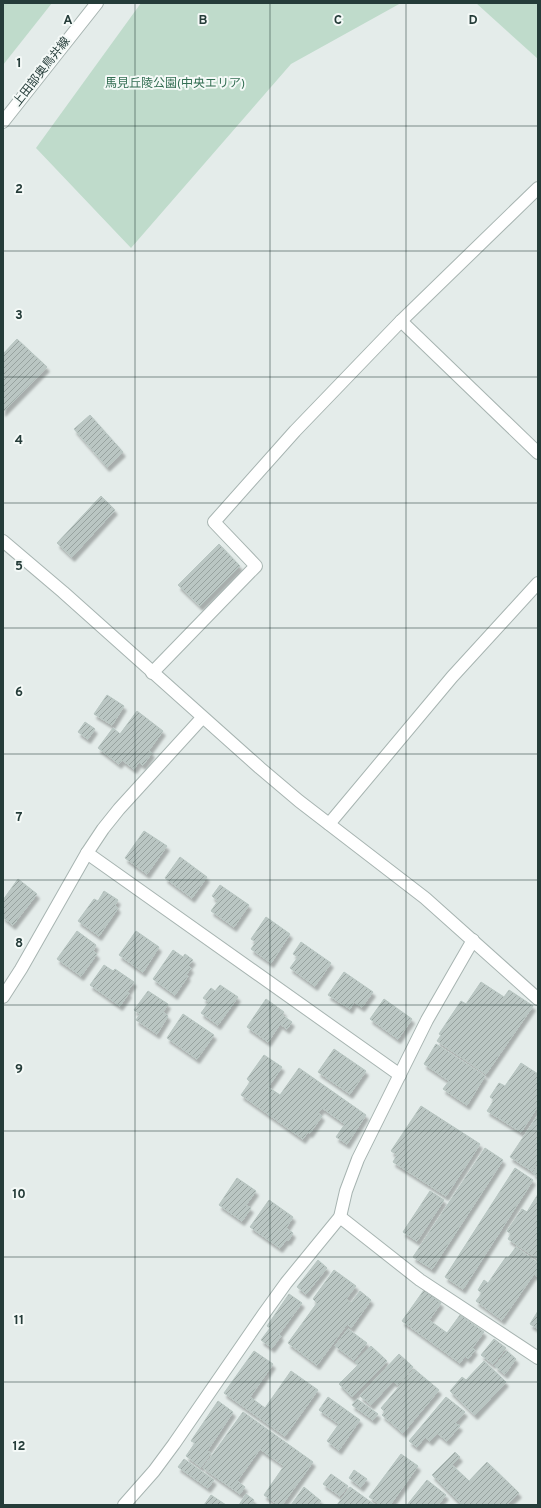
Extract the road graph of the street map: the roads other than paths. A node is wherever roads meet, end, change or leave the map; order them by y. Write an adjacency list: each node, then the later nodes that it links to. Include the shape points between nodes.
1 (97, 3): 2 (street, 上田部奥鳥井線)
2 (3, 122)
3 (538, 188): 4 (street)
4 (401, 321): 5 (street); 8 (street, via 295,431 214,522 256,566)
5 (538, 453)
6 (3, 541): 8 (street)
7 (538, 584): 10 (street, via 452,678)
8 (152, 673): 9 (street)
9 (202, 718): 10 (street, via 298,801); 11 (street, via 119,809)
10 (329, 824): 12 (street)
11 (87, 852): 13 (street); 15 (street)
12 (473, 940): 14 (street); 15 (street, via 443,990)
13 (3, 997)
14 (538, 999)
15 (400, 1075): 16 (street, via 358,1159 346,1190)
16 (340, 1216): 17 (street, via 420,1280); 18 (street, via 286,1282 174,1444)
17 (538, 1358)
18 (129, 1504)

